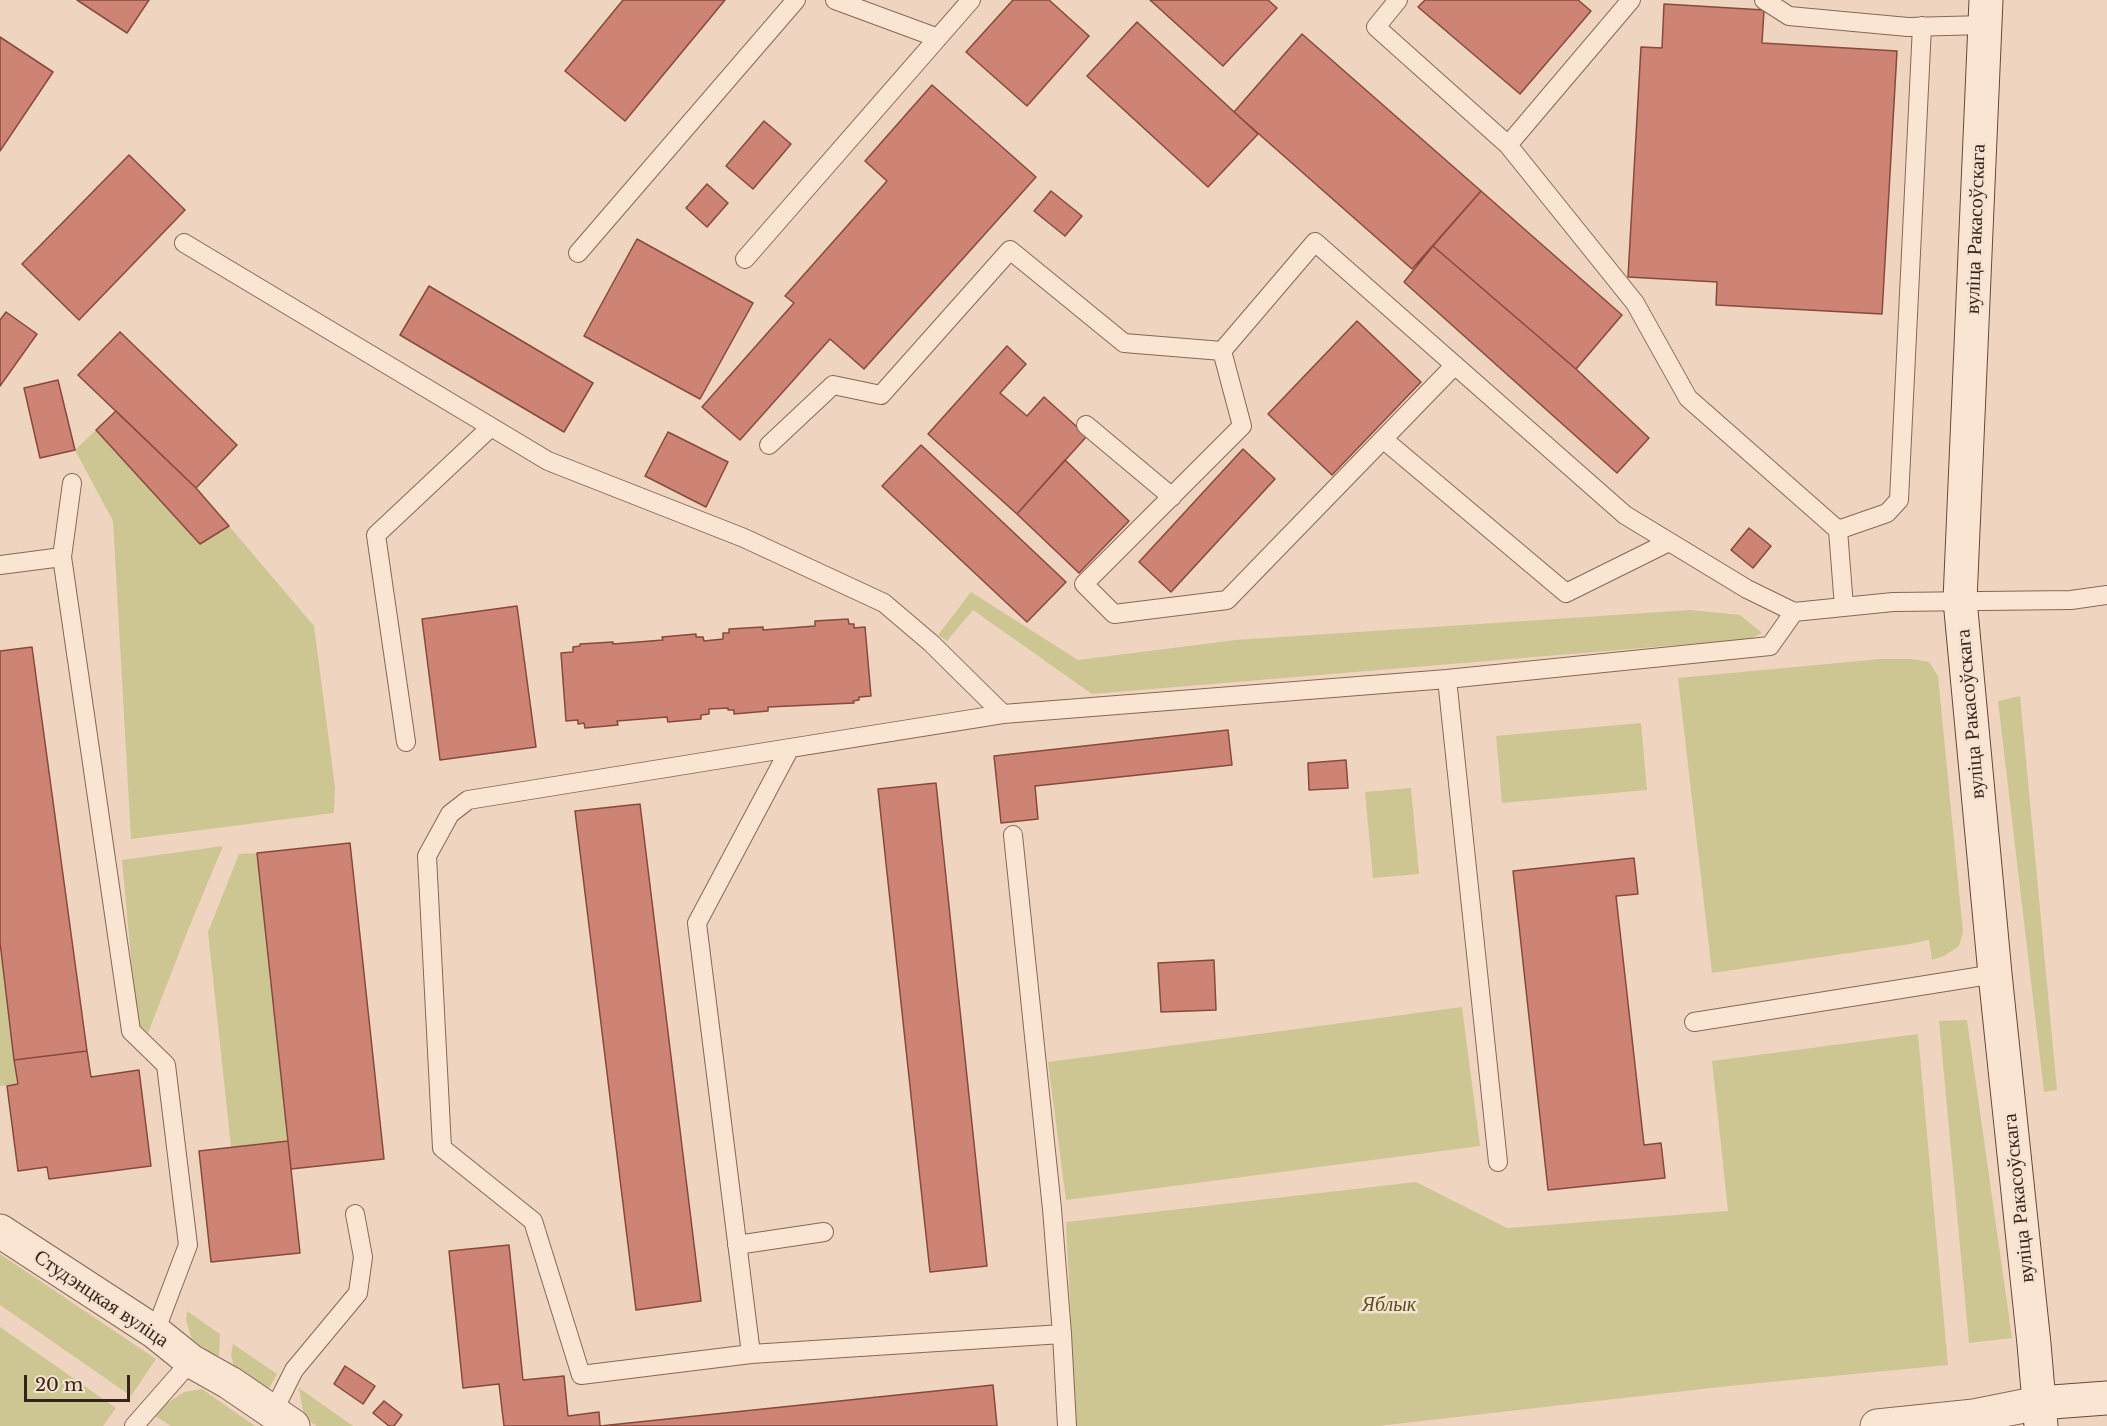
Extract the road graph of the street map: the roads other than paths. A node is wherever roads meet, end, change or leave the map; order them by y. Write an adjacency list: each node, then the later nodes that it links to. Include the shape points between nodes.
1 (796, 0): 12 (lane)
2 (835, 0): 9 (lane)
3 (971, 0): 9 (lane)
4 (1398, 0): 10 (lane, via 1376,27)
5 (1631, 0): 10 (lane)
6 (1764, 0): 8 (lane, via 1790,16)
7 (1986, 13): 8 (lane); 27 (main road, вуліца Ракасоўскага)
8 (1922, 26): 22 (lane, via 1899,500 1887,513)
9 (938, 38): 13 (lane)
10 (1508, 145): 22 (lane, via 1635,303 1688,398)
11 (184, 243): 17 (lane)
12 (578, 253)
13 (745, 259)
14 (1222, 351): 15 (lane, via 1315,242); 19 (lane, via 1124,344 1010,250 881,395 833,385); 21 (lane, via 1242,426)
15 (1455, 365): 18 (lane); 23 (lane, via 1625,515)
16 (1086, 426): 21 (lane)
17 (491, 427): 31 (lane, via 548,461 744,538 884,603); 32 (lane, via 376,535)
18 (1383, 439): 21 (lane, via 1227,600 1114,614 1084,584); 23 (lane, via 1566,593)
19 (769, 445)
20 (72, 483): 24 (lane)
21 (1172, 497)
22 (1838, 530): 28 (lane)
23 (1669, 542): 29 (lane)
24 (62, 557): 25 (lane); 42 (lane, via 131,1031 166,1065 188,1245)
25 (0, 565)
26 (2107, 595): 27 (lane, via 2071,600)
27 (1960, 600): 28 (lane); 35 (main road, вуліца Ракасоўскага)
28 (1844, 607): 29 (lane)
29 (1794, 612): 30 (lane, via 1770,646)
30 (1447, 679): 31 (lane); 37 (lane)
31 (1003, 714): 33 (lane)
32 (406, 742)
33 (790, 748): 41 (lane, via 698,923); 44 (lane, via 468,800 450,814 427,856 442,1148 533,1221 581,1375)
34 (1013, 835): 43 (lane)
35 (1995, 974): 36 (lane); 47 (main road, вуліца Ракасоўскага)
36 (1694, 1022)
37 (1498, 1162)
38 (355, 1214): 48 (lane, via 363,1257 358,1293 294,1370)
39 (0, 1231): 42 (main road, Студэнцкая вуліца)
40 (824, 1232): 41 (lane)
41 (737, 1245): 44 (lane)
42 (155, 1332): 45 (main road, Студэнцкая вуліца)
43 (1062, 1334): 44 (lane); 50 (lane)
44 (751, 1354)
45 (191, 1361): 48 (main road, Студэнцкая вуліца); 49 (lane)
46 (2107, 1398): 47 (main road)
47 (2040, 1414): 51 (main road)
48 (283, 1419)
49 (134, 1426)
50 (1066, 1426)
51 (1876, 1426)

